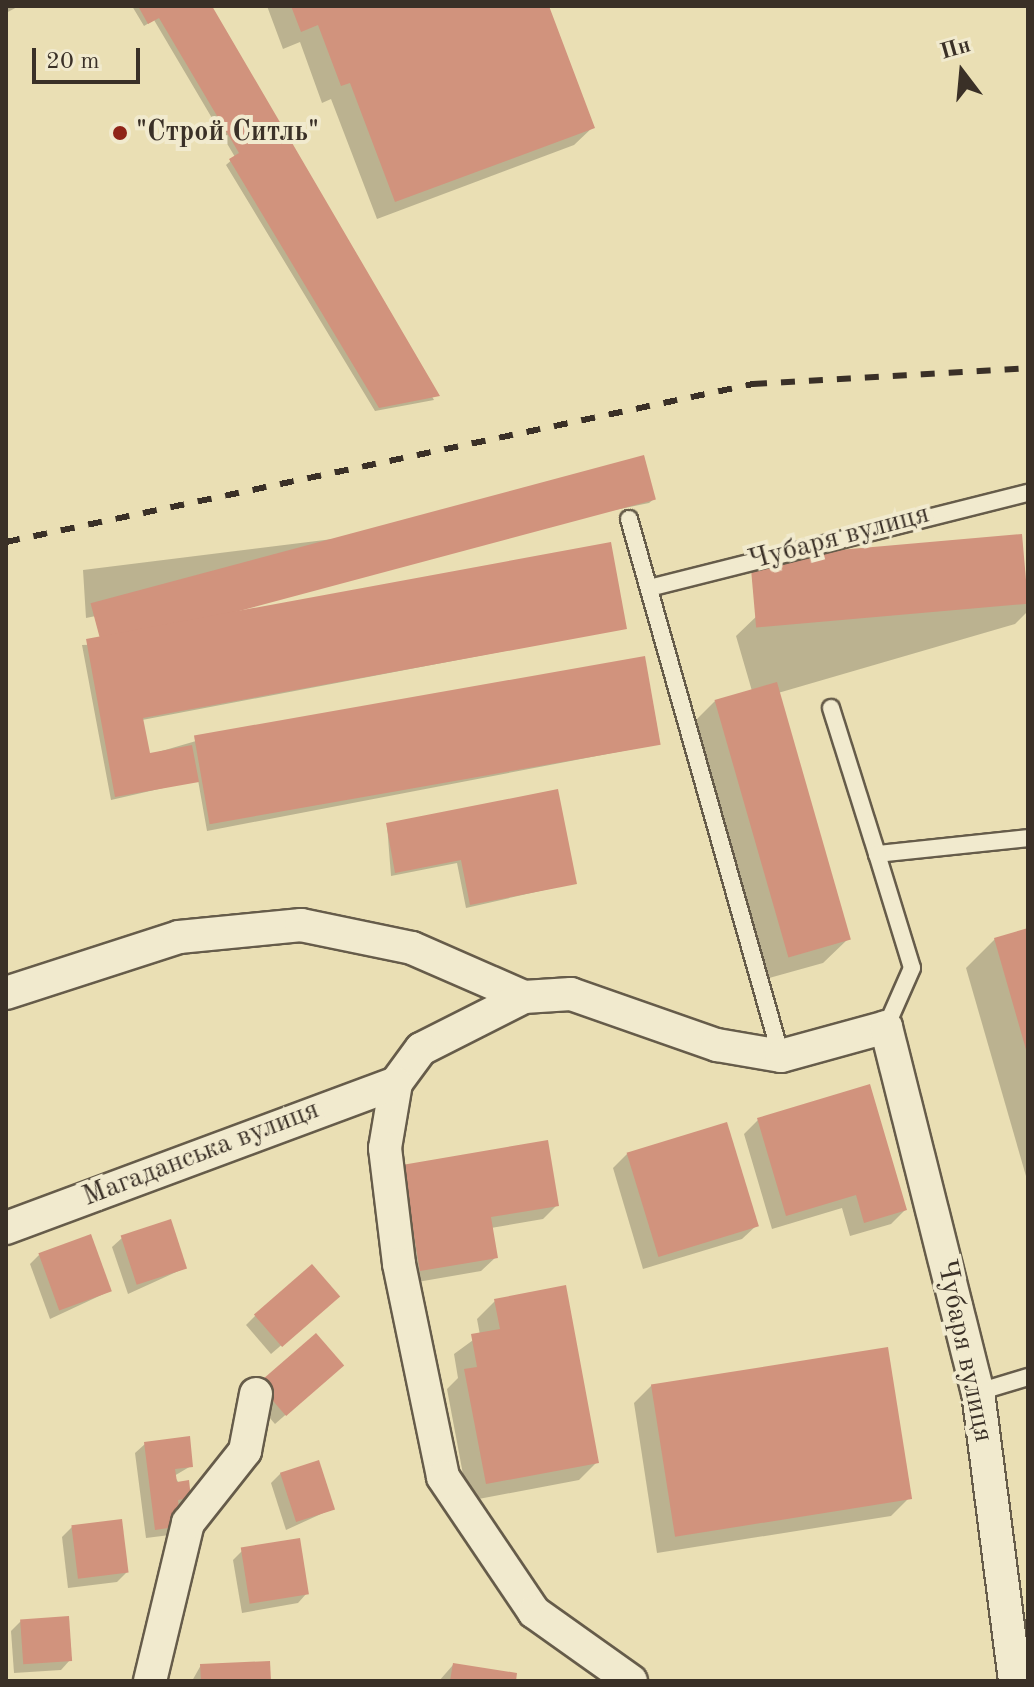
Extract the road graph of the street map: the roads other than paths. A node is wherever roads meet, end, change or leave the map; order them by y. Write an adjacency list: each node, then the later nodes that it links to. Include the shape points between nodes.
1 (1028, 493): 3 (lane, Чубаря вулиця)
2 (629, 519): 3 (lane)
3 (649, 588): 10 (lane)
4 (831, 708): 6 (lane)
5 (1028, 838): 6 (lane)
6 (877, 854): 9 (lane, via 912,968)
7 (6, 993): 8 (street, via 179,937 301,925 412,948)
8 (524, 997): 10 (street, via 571,994 717,1045); 11 (street, via 421,1049)
9 (886, 1027): 10 (street); 14 (street, Чубаря вулиця)
10 (781, 1056)
11 (396, 1083): 12 (street, Магаданська вулиця); 17 (street, via 385,1148 399,1264 443,1477 534,1612)
12 (6, 1228)
13 (1028, 1377): 14 (lane)
14 (978, 1392): 18 (street, Чубаря вулиця)
15 (256, 1394): 16 (street, via 245,1451 188,1523)
16 (150, 1681)
17 (631, 1681)
18 (1015, 1681)

